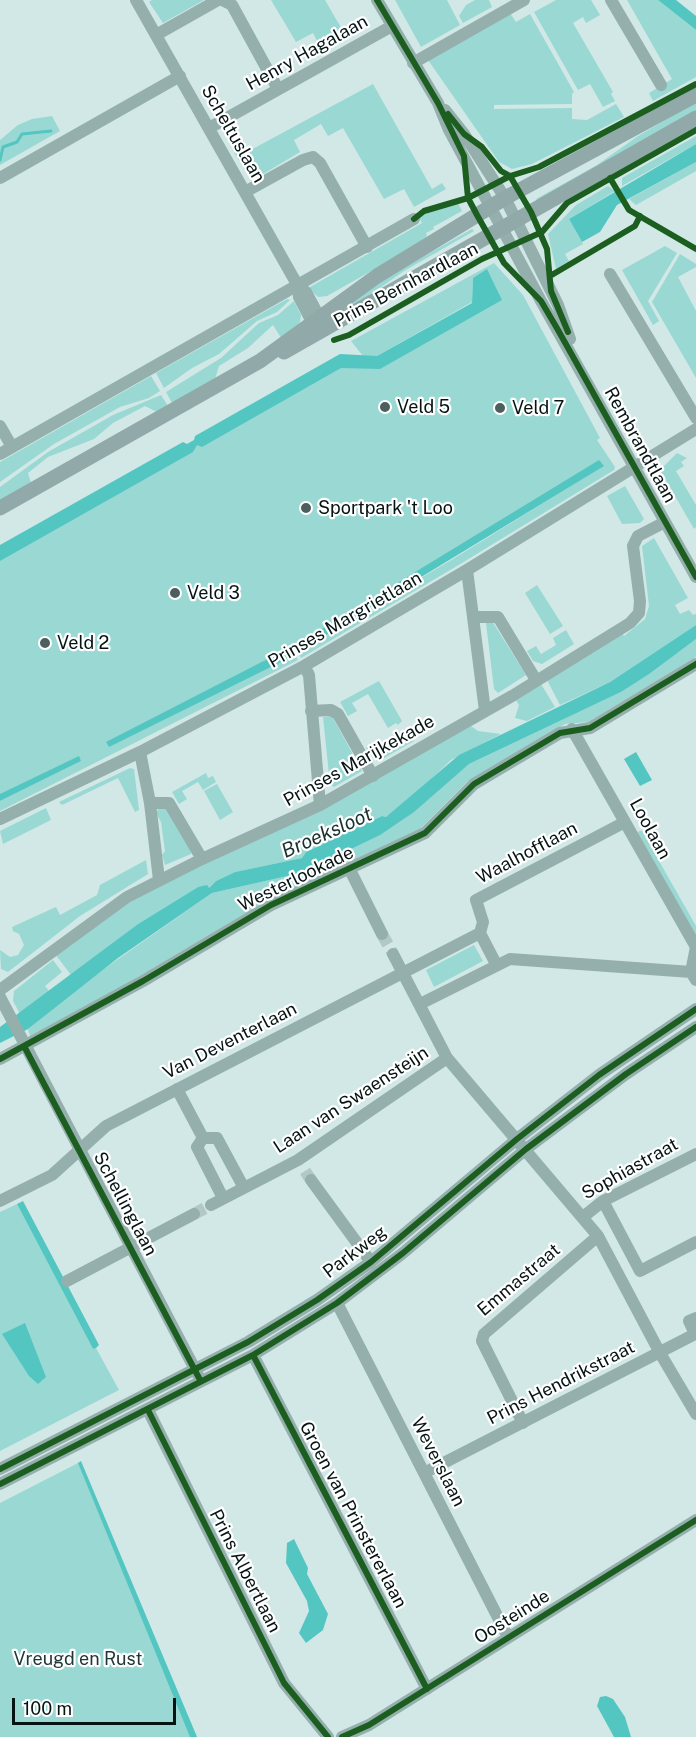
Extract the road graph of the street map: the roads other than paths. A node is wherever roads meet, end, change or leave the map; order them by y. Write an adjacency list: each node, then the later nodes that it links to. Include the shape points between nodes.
1 (136, 0): 8 (street, Scheltuslaan)
2 (218, 0): 8 (street)
3 (222, 0): 12 (street, via 232,5)
4 (377, 0): 7 (street)
5 (524, 0): 9 (street)
6 (611, 0): 11 (street)
7 (392, 26): 9 (street); 12 (street, Henry Hagalaan)
8 (156, 35): 10 (street, Scheltuslaan)
9 (413, 63): 14 (street)
10 (180, 76): 16 (street, Scheltuslaan); 17 (street)
11 (661, 85)
12 (279, 89): 16 (street, Henry Hagalaan)
13 (696, 95): 19 (main road, Prins Bernhardlaan)
14 (438, 103): 19 (street, Rembrandtlaan, via 464,134); 20 (street, Rembrandtlaan)
15 (696, 118): 22 (main road, Prins Bernhardlaan)
16 (209, 128): 18 (street, Scheltuslaan)
17 (0, 178)
18 (245, 192): 23 (street, via 314,157); 25 (street, Scheltuslaan)
19 (505, 198): 20 (main road, Prins Bernhardlaan); 22 (street, Rembrandtlaan)
20 (492, 207): 22 (street, Rembrandtlaan); 26 (main road, Prins Bernhardlaan, via 377,276)
21 (414, 219): 23 (street)
22 (509, 226): 26 (main road, Prins Bernhardlaan); 32 (street, Rembrandtlaan, via 558,305 576,359)
23 (367, 247): 25 (street)
24 (610, 274): 27 (street)
25 (298, 286): 26 (street, Scheltuslaan, via 306,292); 30 (street)
26 (319, 323): 33 (main road, Prins Bernhardlaan, via 260,362)
27 (696, 418)
28 (0, 426): 30 (street)
29 (696, 429): 32 (street, Prinses Margrietlaan)
30 (12, 447): 31 (street)
31 (0, 454)
32 (635, 468): 34 (street, Rembrandtlaan); 35 (street, Prinses Margrietlaan)
33 (0, 508)
34 (665, 522): 36 (street, Rembrandtlaan); 40 (street, Prinses Marijkekade, via 638,536 633,546 639,613 630,623)
35 (467, 570): 37 (street); 39 (street, Prinses Margrietlaan)
36 (696, 577)
37 (474, 617): 40 (street, via 498,617); 42 (street)
38 (696, 664): 43 (street, Westerlookade, via 590,728)
39 (304, 666): 41 (street, via 309,675); 44 (street, Prinses Margrietlaan)
40 (536, 680): 42 (street, Prinses Marijkekade)
41 (311, 711): 45 (street, via 331,710 338,714); 47 (street)
42 (486, 711): 45 (street, Prinses Marijkekade)
43 (572, 729): 49 (street, Loolaan); 51 (street, Westerlookade, via 471,786 425,833)
44 (140, 752): 46 (street); 48 (street, Prinses Margrietlaan)
45 (373, 776): 47 (street, Prinses Marijkekade)
46 (150, 803): 50 (street, via 169,802); 52 (street)
47 (320, 806): 50 (street, Prinses Marijkekade)
48 (0, 819)
49 (625, 822): 53 (street, Waalhofflaan, via 476,900 483,922); 55 (street, Loolaan)
50 (201, 859): 52 (street, Prinses Marijkekade)
51 (349, 868): 54 (street); 65 (street, Westerlookade, via 271,905 143,981)
52 (159, 880): 60 (street, Prinses Marijkekade, via 88,924)
53 (480, 933): 57 (street); 58 (street, Van Deventerlaan)
54 (382, 934)
55 (696, 947): 59 (street, Loolaan)
56 (393, 954): 58 (street)
57 (496, 964): 59 (street, via 510,959); 62 (street)
58 (402, 972): 62 (street); 68 (street, Van Deventerlaan)
59 (694, 976)
60 (0, 990)
61 (0, 997): 65 (street, Schellinglaan)
62 (420, 1004): 66 (street)
63 (696, 1009): 70 (street, Parkweg)
64 (696, 1027): 71 (street, Parkweg)
65 (23, 1042): 67 (street, Westerlookade); 72 (street, Schellinglaan)
66 (447, 1058): 70 (street); 74 (street, Laan van Swaensteijn)
67 (0, 1059)
68 (177, 1089): 69 (street); 72 (street, Van Deventerlaan, via 105,1126)
69 (203, 1138): 75 (street, via 217,1138); 76 (street, via 197,1147)
70 (517, 1139): 71 (street); 85 (street, Parkweg)
71 (526, 1149): 81 (street); 87 (street, Parkweg)
72 (80, 1150): 78 (street, Van Deventerlaan, via 52,1175); 84 (street, Schellinglaan)
73 (696, 1154): 77 (street, Sophiastraat)
74 (304, 1170): 75 (street, Laan van Swaensteijn); 85 (street)
75 (244, 1188): 76 (street, Laan van Swaensteijn)
76 (223, 1198): 79 (street, Laan van Swaensteijn)
77 (603, 1201): 81 (street, Sophiastraat); 83 (street, via 640,1271)
78 (0, 1202)
79 (211, 1205)
80 (194, 1214): 84 (street)
81 (583, 1217): 82 (street)
82 (598, 1236): 89 (street); 95 (street, Emmastraat, via 484,1334 482,1341)
83 (696, 1242)
84 (130, 1247): 86 (street); 91 (street, Schellinglaan)
85 (371, 1262): 91 (street, Parkweg, via 286,1320)
86 (67, 1281)
87 (337, 1303): 90 (street, Parkweg); 97 (street, Weverslaan)
88 (693, 1319): 89 (street, Prins Hendrikstraat, via 695,1334)
89 (660, 1353): 94 (street); 95 (street, Prins Hendrikstraat)
90 (253, 1355): 92 (street, Parkweg); 101 (street, Groen van Prinstererlaan)
91 (195, 1370): 92 (street, Schellinglaan); 96 (street, Parkweg)
92 (201, 1382): 93 (street, Parkweg)
93 (148, 1410): 98 (street, Parkweg); 102 (street, Prins Albertlaan, via 285,1683)
94 (696, 1413)
95 (523, 1423): 97 (street, Prins Hendrikstraat)
96 (0, 1469)
97 (424, 1473): 100 (street, Weverslaan)
98 (0, 1484)
99 (696, 1520): 100 (street, Oosteinde)
100 (508, 1637): 101 (street, Oosteinde)
101 (427, 1689): 103 (street, Oosteinde)
102 (328, 1737)
103 (342, 1737)

